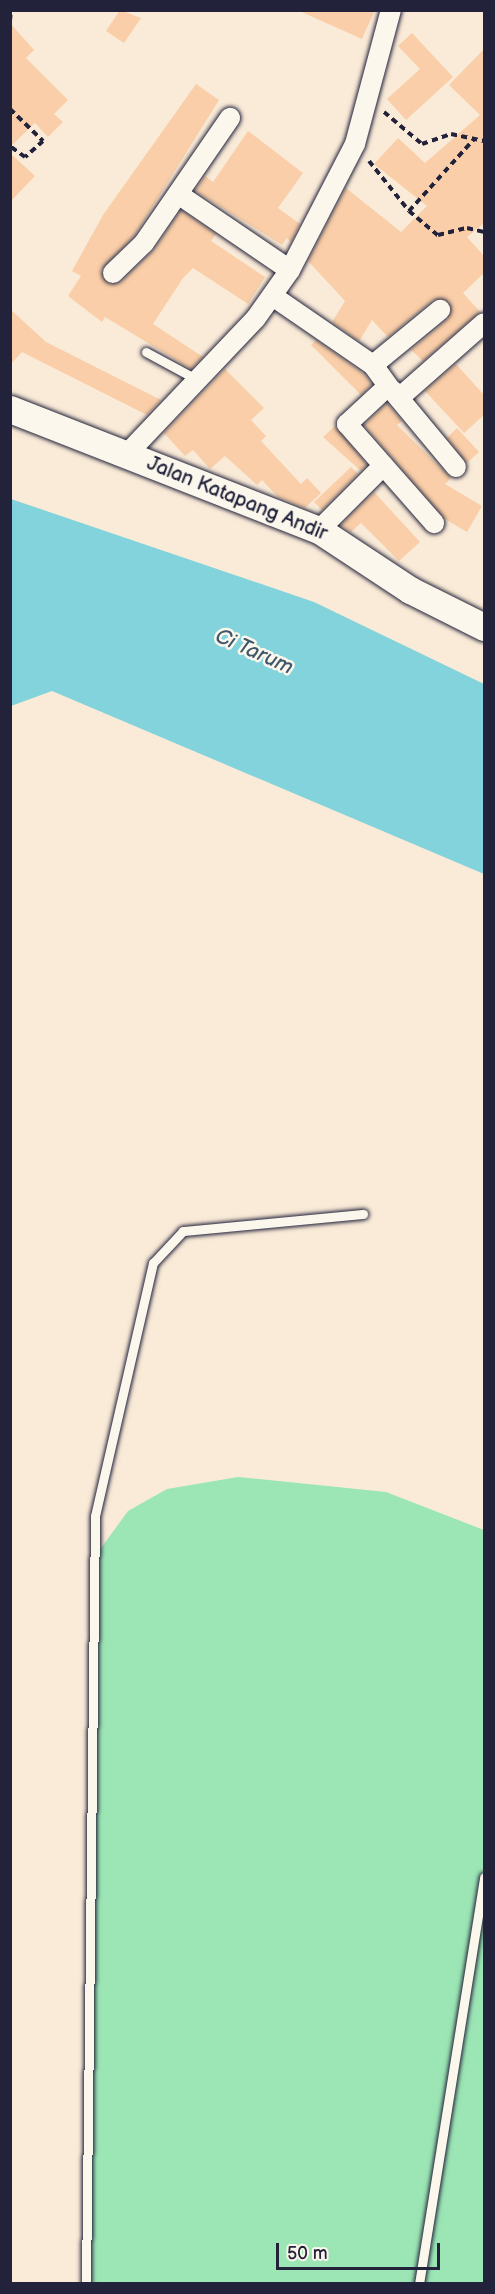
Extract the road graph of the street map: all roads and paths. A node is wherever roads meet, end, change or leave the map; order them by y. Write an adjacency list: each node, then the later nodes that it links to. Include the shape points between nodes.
1 (11, 10): 3 (path)
2 (391, 10): 4 (street)
3 (10, 21)
4 (367, 98): 7 (path, via 422,144 451,134); 9 (street)
5 (10, 109): 10 (path, via 43,141 25,157)
6 (230, 118): 11 (street)
7 (475, 138): 8 (path); 12 (path)
8 (484, 141)
9 (355, 144): 12 (path); 14 (street)
10 (10, 146)
11 (178, 194): 14 (street); 15 (street, via 144,243)
12 (410, 211): 13 (path, via 442,237 467,228)
13 (484, 232)
14 (290, 270): 16 (street)
15 (113, 273)
16 (274, 297): 20 (street); 21 (street)
17 (440, 310): 20 (street)
18 (484, 323): 22 (street)
19 (146, 352): 21 (lane)
20 (373, 365): 22 (street)
21 (194, 378): 24 (street)
22 (394, 392): 25 (street, via 347,424); 26 (street)
23 (10, 409): 24 (street, Jalan Katapang Andir)
24 (127, 454): 28 (street, Jalan Katapang Andir)
25 (383, 466): 27 (street); 28 (street)
26 (456, 467)
27 (434, 523)
28 (319, 530): 29 (street, Jalan Katapang Andir, via 410,590)
29 (484, 627)
30 (363, 1214): 32 (lane, via 183,1231 153,1263 94,1516)
31 (484, 1877): 33 (lane)
32 (86, 2283)
33 (419, 2283)

